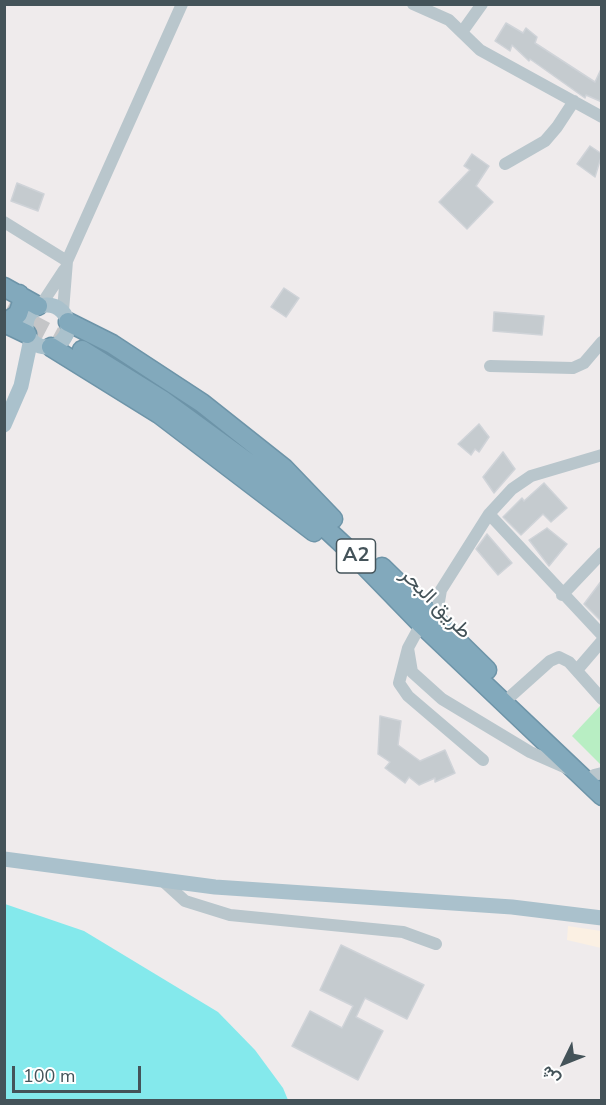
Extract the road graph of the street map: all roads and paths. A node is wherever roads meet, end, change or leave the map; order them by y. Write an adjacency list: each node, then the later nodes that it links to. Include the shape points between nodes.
1 (182, 4): 9 (street)
2 (413, 4): 4 (street, via 448,20)
3 (482, 4): 4 (street)
4 (462, 32): 5 (street, via 480,50)
5 (574, 101): 6 (street); 7 (street, via 545,141)
6 (602, 117)
7 (505, 164)
8 (4, 222): 9 (street)
9 (66, 265): 11 (street); 12 (street)
10 (8, 303): 11 (highway); 13 (highway)
11 (40, 306): 12 (main road, via 49,304); 13 (main road, via 29,315)
12 (76, 335): 15 (highway); 15 (main road, via 67,335); 24 (highway, طريق البحر / A2, via 217,423 334,521); 25 (highway, طريق البحر / A2, via 279,486)
13 (29, 336): 15 (main road); 17 (main road)
14 (602, 342): 16 (street, via 584,363 573,368)
15 (49, 347): 17 (main road)
16 (490, 366)
17 (21, 386): 18 (main road)
18 (4, 425)
19 (602, 455): 20 (street, via 524,479)
20 (489, 514): 22 (street); 23 (street)
21 (602, 553): 23 (street)
22 (441, 590): 24 (street); 25 (street)
23 (562, 595): 26 (street)
24 (417, 600): 25 (highway, طريق البحر / A2)
25 (428, 621): 28 (street); 30 (highway, طريق البحر / A2); 33 (highway, طريق البحر / A2)
26 (602, 635)
27 (602, 641): 29 (street)
28 (408, 648): 32 (street, via 399,677 402,690); 33 (street, via 412,672 442,699 530,752)
29 (577, 670): 30 (street, via 564,658 555,659); 31 (street)
30 (512, 695): 33 (highway, طريق البحر / A2)
31 (602, 699)
32 (483, 760)
33 (594, 775): 34 (highway, طريق البحر / A2)
34 (602, 796)
35 (4, 859): 36 (main road)
36 (163, 881): 37 (main road, via 512,907); 38 (street, via 185,901 230,915 393,931)
37 (602, 918)
38 (436, 944)

